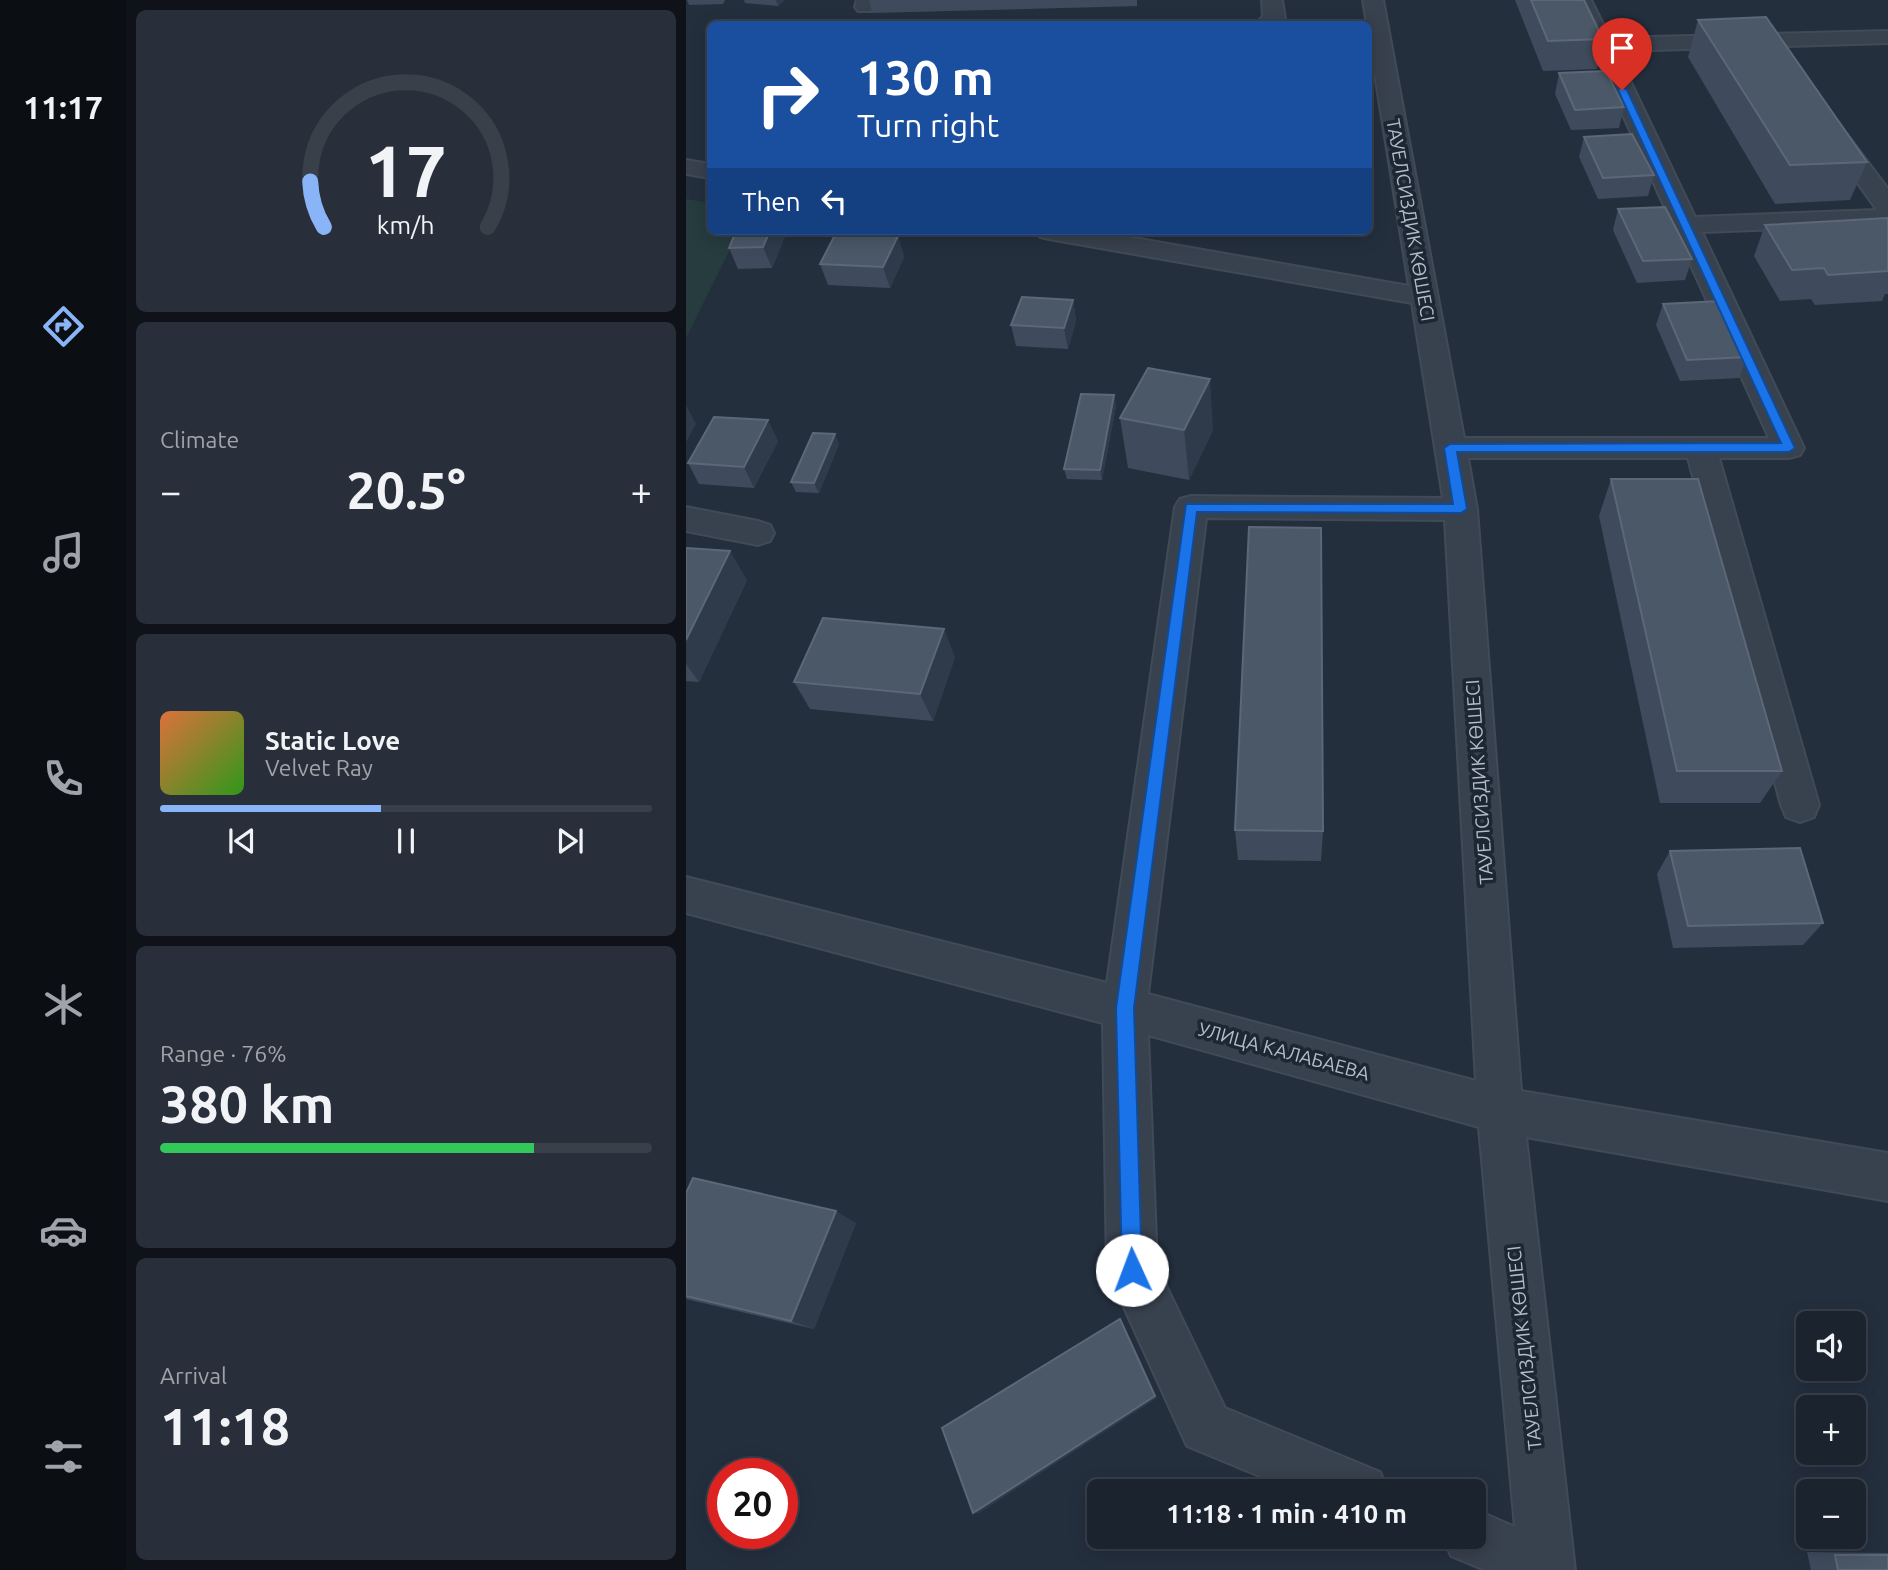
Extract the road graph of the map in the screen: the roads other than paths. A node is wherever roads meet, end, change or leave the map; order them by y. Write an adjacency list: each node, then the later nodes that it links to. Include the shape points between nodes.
1 (1272, 0): 4 (street, via 1274,18)
2 (1373, 0): 16 (street, ТАУЕЛСИЗДИК КӨШЕСІ)
3 (1581, 0): 7 (street)
4 (1270, 21)
5 (1888, 37): 6 (street)
6 (1765, 40): 7 (street); 8 (street)
7 (1602, 45): 14 (street)
8 (1782, 63)
9 (1814, 107): 12 (street)
10 (686, 167): 11 (street)
11 (707, 170)
12 (1888, 207)
13 (1888, 217): 14 (street)
14 (1685, 225): 18 (street, via 1789,448)
15 (1072, 235): 16 (street)
16 (1424, 297): 17 (street, ТАУЕЛСИЗДИК КӨШЕСІ)
17 (1450, 448): 18 (street); 19 (street, ТАУЕЛСИЗДИК КӨШЕСІ)
18 (1701, 448): 22 (street)
19 (1461, 509): 24 (street, via 1191,507); 25 (street, ТАУЕЛСИЗДИК КӨШЕСІ)
20 (686, 519): 21 (street)
21 (758, 533)
22 (1800, 805)
23 (686, 895): 24 (street, УЛИЦА КАЛАБАЕВА)
24 (1125, 1008): 25 (street, УЛИЦА КАЛАБАЕВА); 27 (street, via 1132,1270 1206,1427)
25 (1500, 1110): 26 (street, УЛИЦА КАЛАБАЕВА); 29 (street, ТАУЕЛСИЗДИК КӨШЕСІ)
26 (1888, 1177)
27 (1332, 1479)
28 (1486, 1543): 29 (street)
29 (1547, 1569)

